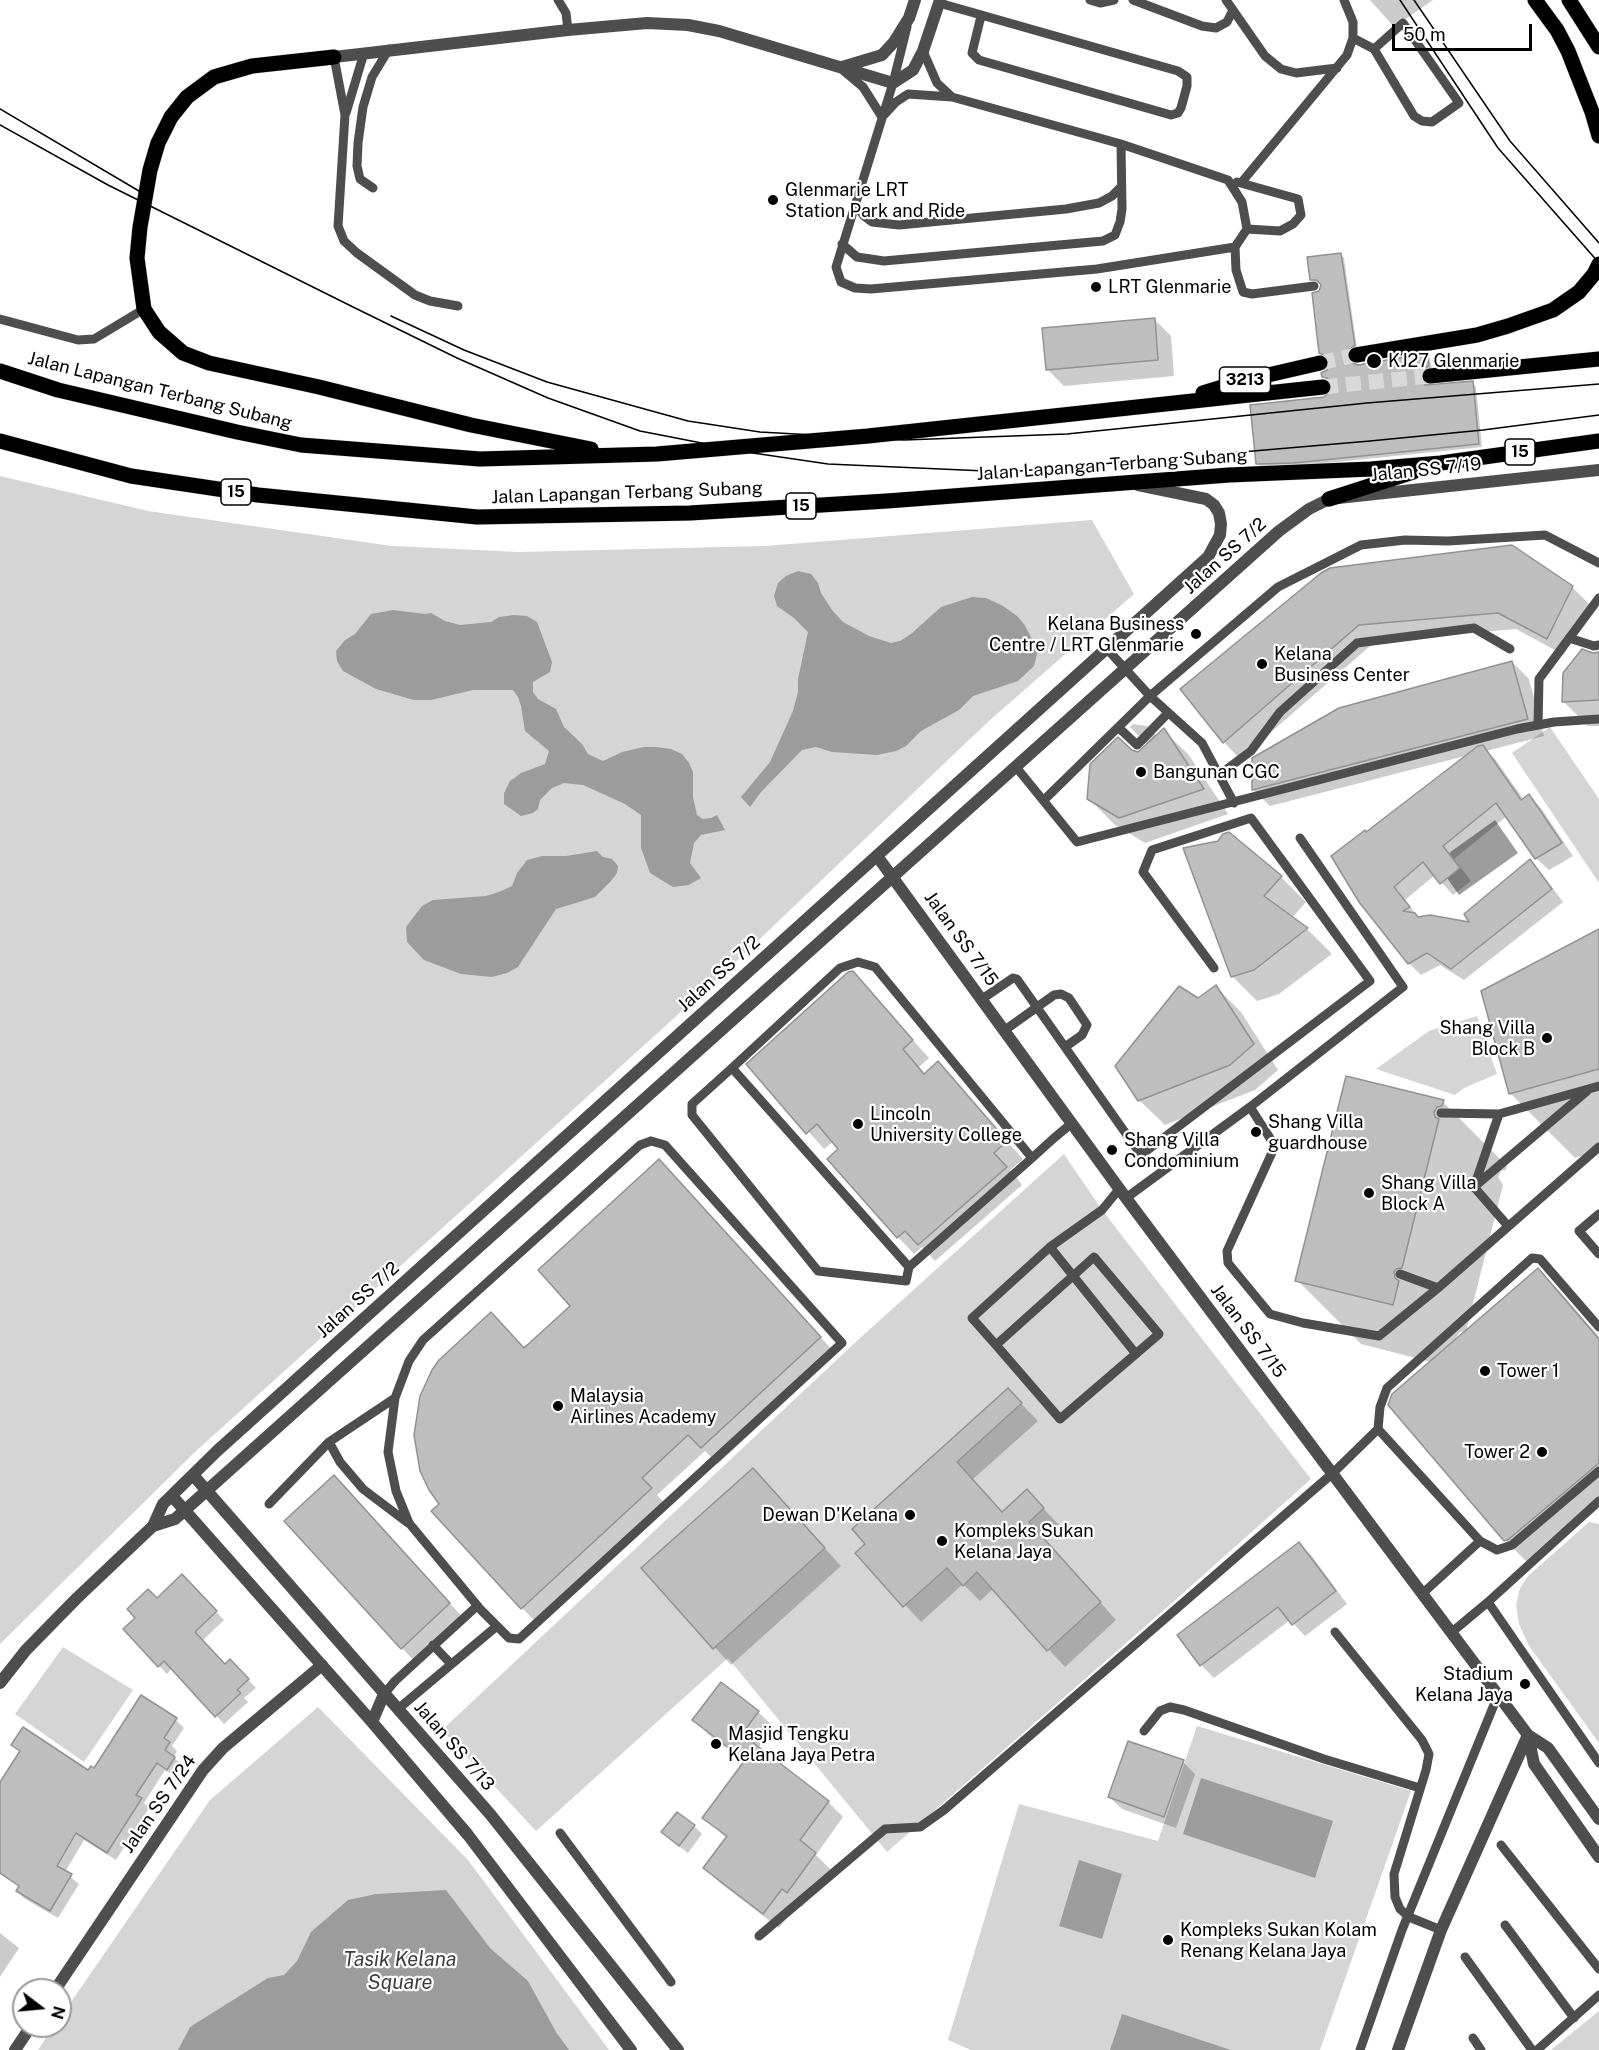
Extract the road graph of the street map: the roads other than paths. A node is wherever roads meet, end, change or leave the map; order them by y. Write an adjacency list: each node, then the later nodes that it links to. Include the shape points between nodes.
1 (558, 0): 14 (lane, via 566,13)
2 (915, 0): 13 (street)
3 (1090, 0): 4 (lane)
4 (1114, 0)
5 (1133, 0): 11 (lane, via 1216,28 1227,22)
6 (1226, 0): 11 (lane)
7 (1344, 0): 15 (lane, via 1353,22)
8 (1534, 0): 28 (main road, via 1568,51)
9 (1569, 0): 16 (main road)
10 (939, 1): 12 (lane); 19 (street)
11 (1233, 10): 23 (lane, via 1265,56 1281,69 1296,73)
12 (981, 15): 12 (lane, via 1178,71 1186,76 1187,86 1181,108 1171,115 979,60 972,53)
13 (909, 18): 22 (street, via 882,55); 24 (lane)
14 (568, 30): 17 (street); 22 (street, via 646,23 688,25)
15 (1353, 38): 18 (lane); 23 (lane)
16 (1599, 47)
17 (389, 49): 20 (street); 33 (lane, via 372,77 358,143 360,179)
18 (1374, 49): 18 (lane, via 1403,23 1459,103 1432,122 1414,116)
19 (923, 51): 24 (street, via 913,70); 25 (lane, via 937,83)
20 (364, 53): 21 (street); 26 (lane)
21 (334, 57): 26 (lane); 41 (main road, via 252,66 214,77 187,98 171,117 155,152 140,227 137,258)
22 (841, 68): 24 (street); 27 (lane, via 863,87)
23 (1337, 68): 31 (lane)
24 (892, 83): 27 (lane)
25 (952, 97): 27 (lane, via 908,94); 29 (lane)
26 (345, 115): 40 (lane, via 338,226 344,241 415,295)
27 (882, 117): 34 (lane)
28 (1599, 136)
29 (1121, 144): 30 (lane); 32 (lane)
30 (1228, 180): 31 (lane); 35 (lane, via 1242,202)
31 (1241, 183): 35 (lane, via 1298,199 1301,215 1280,231)
32 (1121, 187): 34 (lane, via 1099,203 1066,209 899,225 872,222); 36 (lane, via 1120,222 1115,235 1103,242 884,261 857,257)
33 (373, 188)
34 (855, 204): 36 (lane)
35 (1247, 229): 37 (lane)
36 (842, 244): 37 (lane, via 836,267 841,282 871,289 1097,269)
37 (1235, 247): 39 (lane, via 1236,270 1243,291 1252,294)
38 (1599, 264): 43 (main road, via 1579,292 1553,310 1477,335)
39 (1314, 286)
40 (458, 306)
41 (144, 309): 42 (lane, via 94,339 78,340); 52 (main road, via 159,332 183,353 209,363)
42 (0, 319)
43 (1356, 355)
44 (1599, 359): 47 (main road)
45 (1320, 363): 49 (main road, 3213)
46 (0, 371): 52 (main road, Jalan Lapangan Terbang Subang, via 58,390 301,445 480,459)
47 (1430, 376)
48 (1323, 387): 49 (main road)
49 (1172, 403): 52 (main road, Jalan Lapangan Terbang Subang, via 868,436)
50 (0, 441): 55 (main road, Jalan Lapangan Terbang Subang / 15, via 131,476 258,495 477,517 690,513)
51 (1599, 441): 53 (main road, 15)
52 (615, 454)
53 (1441, 463): 55 (main road, Jalan Lapangan Terbang Subang / 15); 56 (main road)
54 (1599, 470): 56 (street, Jalan SS 7/19)
55 (1125, 482): 61 (street, Jalan SS 7/2, via 1206,499 1219,513 1220,535 1208,557)
56 (1329, 499): 63 (street, Jalan SS 7/2, via 1279,531)
57 (1599, 563): 64 (lane, via 1545,535 1361,545 1278,587)
58 (1599, 598): 59 (lane)
59 (1569, 638): 60 (lane); 67 (lane, via 1539,679)
60 (1599, 645)
61 (1107, 649): 63 (lane); 74 (street, Jalan SS 7/2)
62 (1510, 649): 70 (lane, via 1474,628 1357,643 1280,712 1251,751)
63 (1125, 669): 64 (lane); 69 (street, Jalan SS 7/2)
64 (1150, 696): 65 (lane); 68 (lane)
65 (1168, 712): 68 (lane, via 1137,745); 70 (lane, via 1202,743)
66 (1599, 719): 67 (lane)
67 (1538, 725): 72 (lane)
68 (1118, 727): 71 (lane)
69 (1016, 766): 71 (lane); 75 (street, Jalan SS 7/2)
70 (1219, 775): 72 (lane)
71 (1044, 800): 72 (lane, via 1077,842)
72 (1234, 803)
73 (1300, 838): 84 (lane, via 1403,987)
74 (878, 856): 75 (street, Jalan SS 7/15); 108 (street, Jalan SS 7/2)
75 (893, 877): 77 (street, Jalan SS 7/15); 109 (street, Jalan SS 7/2)
76 (1214, 968): 80 (lane, via 1143,872 1152,850 1251,819 1370,981 1141,1155)
77 (982, 999): 78 (lane, via 1015,978); 79 (street, Jalan SS 7/15)
78 (1037, 1007): 79 (lane); 80 (lane); 80 (lane, via 1061,994 1069,998 1086,1022 1085,1032)
79 (1005, 1030): 87 (street, Jalan SS 7/15)
80 (1065, 1047)
81 (732, 1068): 89 (lane, via 840,968 858,962 875,967); 96 (lane); 96 (lane, via 692,1104 692,1114 818,1271 906,1281)
82 (1599, 1086): 83 (lane)
83 (1589, 1089): 86 (lane); 90 (lane)
84 (1250, 1107): 91 (lane); 99 (lane, via 1275,1146 1227,1251 1228,1263 1270,1314 1379,1336)
85 (1441, 1113): 86 (lane)
86 (1499, 1114): 90 (lane)
87 (1072, 1123): 89 (lane); 91 (street, Jalan SS 7/15)
88 (1599, 1147): 93 (lane)
89 (1032, 1158): 96 (lane)
90 (1474, 1187): 93 (lane)
91 (1123, 1193): 94 (lane); 107 (street, Jalan SS 7/15)
92 (1599, 1214): 95 (lane, via 1579,1231)
93 (1508, 1226): 99 (lane)
94 (1050, 1247): 98 (lane); 101 (lane, via 972,1318)
95 (1599, 1254)
96 (909, 1267)
97 (1400, 1274): 99 (lane)
98 (1074, 1275): 101 (lane); 102 (lane); 102 (lane, via 1094,1257 1159,1334)
99 (1438, 1288)
100 (1599, 1327): 104 (lane, via 1540,1259 1532,1258 1387,1388)
101 (996, 1345): 102 (lane, via 1060,1419)
102 (1136, 1354)
103 (394, 1398): 105 (lane); 114 (lane, via 388,1452 396,1491); 120 (lane, via 409,1361 423,1340 640,1144 651,1141 665,1145 842,1343 519,1639 509,1638)
104 (1378, 1430): 107 (lane); 116 (lane)
105 (329, 1442): 112 (lane); 114 (lane, via 363,1489)
106 (1599, 1471): 116 (lane, via 1512,1545 1497,1550)
107 (1332, 1473): 117 (street, Jalan SS 7/15); 142 (lane, via 944,1810 920,1827 885,1829)
108 (193, 1475): 109 (street, Jalan SS 7/13); 110 (street, Jalan SS 7/2)
109 (207, 1490): 113 (street, Jalan SS 7/2); 127 (street, Jalan SS 7/13)
110 (172, 1496): 113 (street); 115 (street, Jalan SS 7/2)
111 (1599, 1501): 118 (lane)
112 (270, 1504)
113 (184, 1510): 115 (street, Jalan SS 7/2, via 175,1519); 125 (street)
114 (409, 1523): 119 (lane)
115 (153, 1526): 126 (street, Jalan SS 7/2, via 26,1650)
116 (1480, 1541): 117 (lane)
117 (1423, 1593): 122 (street, Jalan SS 7/15)
118 (1488, 1602): 122 (lane); 133 (lane)
119 (477, 1606): 120 (lane); 123 (lane)
120 (497, 1626): 124 (lane)
121 (1335, 1632): 134 (lane, via 1422,1740 1429,1754)
122 (1452, 1632): 128 (street, Jalan SS 7/15)
123 (434, 1645): 124 (lane); 127 (lane)
124 (451, 1664): 129 (lane)
125 (322, 1665): 130 (street); 145 (street, Jalan SS 7/24, via 223,1748 203,1770)
126 (0, 1683)
127 (384, 1694): 129 (street, Jalan SS 7/13); 130 (street)
128 (1498, 1695): 132 (street, Jalan SS 7/15); 139 (lane)
129 (398, 1708): 151 (street, Jalan SS 7/13, via 490,1814)
130 (372, 1722): 150 (street, via 468,1835)
131 (1144, 1731): 134 (lane, via 1160,1711 1170,1707)
132 (1528, 1735): 135 (street, Jalan SS 7/15, via 1548,1748); 138 (street, via 1534,1764); 141 (street)
133 (1599, 1763)
134 (1420, 1788): 139 (lane, via 1394,1874 1395,1897)
135 (1599, 1819)
136 (560, 1833): 146 (lane)
137 (1501, 1845): 144 (lane)
138 (1599, 1857)
139 (1409, 1917): 141 (lane); 152 (lane)
140 (1505, 1925): 148 (lane)
141 (1441, 1930): 153 (street)
142 (759, 1936)
143 (1465, 1957): 155 (lane)
144 (1599, 1969)
145 (63, 1978)
146 (671, 1982)
147 (1599, 1995): 148 (lane)
148 (1574, 2018): 156 (lane)
149 (1473, 2038): 154 (lane)
150 (631, 2050)
151 (678, 2050)
152 (1360, 2050)
153 (1398, 2050)
154 (1481, 2050)
155 (1532, 2050)
156 (1537, 2050)

